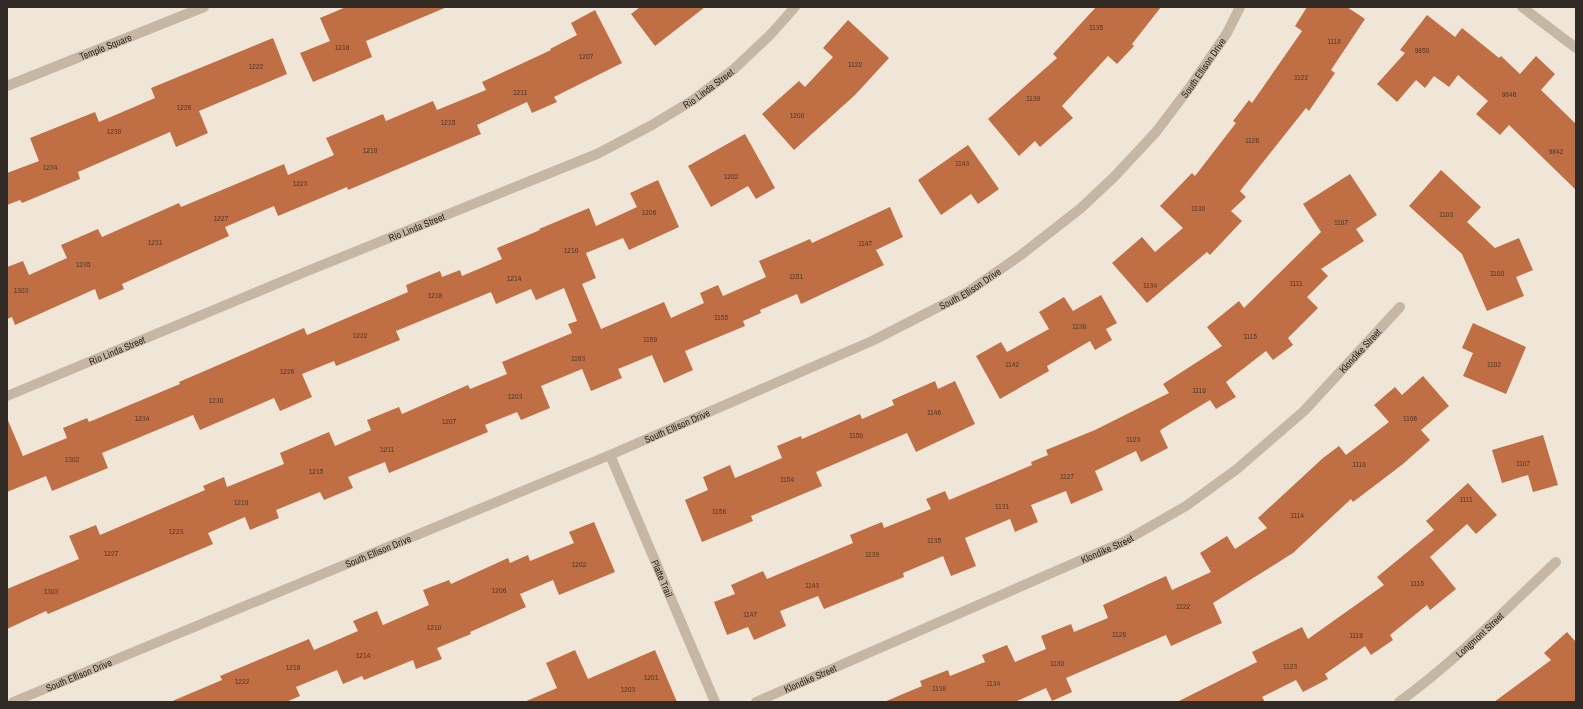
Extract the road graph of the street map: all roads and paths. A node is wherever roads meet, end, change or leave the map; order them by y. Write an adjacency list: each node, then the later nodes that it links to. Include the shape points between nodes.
1 (204, 7): 6 (street, Temple Square)
2 (795, 7): 8 (street, Rio Linda Street, via 734,69 693,100 597,154)
3 (1240, 7): 9 (street, South Ellison Drive, via 1227,33 1156,132 1081,208 1021,256 966,292 872,341)
4 (1522, 7): 5 (street)
5 (1576, 48)
6 (7, 86)
7 (1400, 307): 13 (street, Klondike Street, via 1304,411 1236,469 1186,506 1125,541)
8 (7, 396)
9 (610, 455): 11 (street, South Ellison Drive); 12 (street, Platte Trail)
10 (1556, 562): 14 (street, Longmont Street, via 1453,659)
11 (14, 702)
12 (715, 702)
13 (756, 702)
14 (1399, 702)

